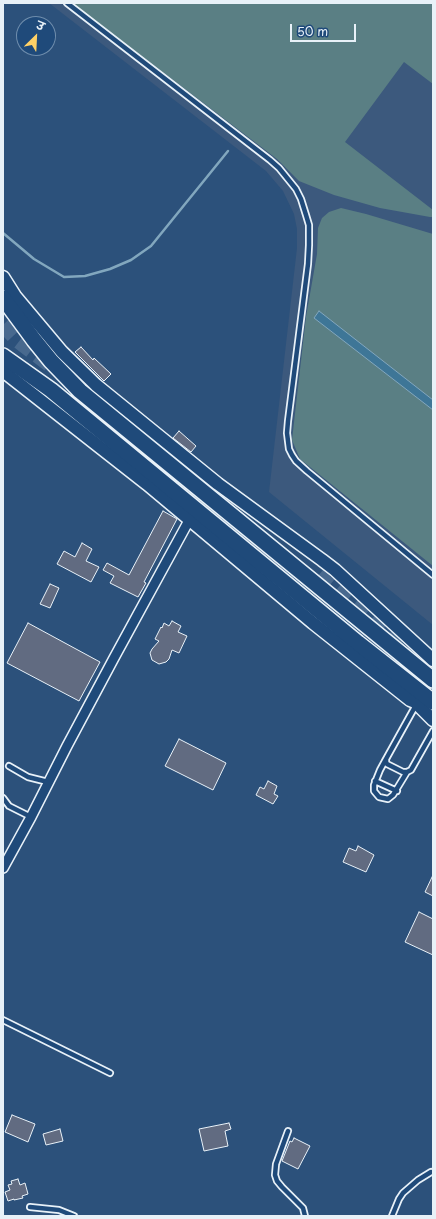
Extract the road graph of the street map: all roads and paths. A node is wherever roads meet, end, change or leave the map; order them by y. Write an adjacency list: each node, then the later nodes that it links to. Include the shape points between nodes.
1 (67, 3): 7 (lane, via 280,168 296,189 309,225 309,245 288,421 289,449 296,461 307,471)
2 (3, 277): 8 (street, via 14,296 62,352 96,385 218,484 335,570)
3 (3, 298): 9 (highway, via 51,361 95,404)
4 (3, 356): 6 (highway, via 51,390)
5 (3, 371): 6 (street, via 147,484)
6 (193, 514): 10 (highway, via 358,643); 17 (street)
7 (433, 575)
8 (433, 660)
9 (433, 680)
10 (422, 700): 11 (street); 13 (lane)
11 (433, 720)
12 (433, 731): 15 (lane, via 411,770)
13 (386, 759): 15 (lane, via 390,766); 16 (lane)
14 (9, 766): 17 (lane, via 28,777)
15 (407, 772): 18 (lane)
16 (375, 781): 18 (lane); 18 (lane, via 374,791 379,797 388,799)
17 (48, 782): 20 (street)
18 (397, 791)
19 (3, 798): 20 (lane, via 9,806)
20 (31, 817): 21 (street)
21 (3, 868)
22 (3, 1020): 23 (lane)
23 (110, 1074)
24 (288, 1131): 28 (lane, via 276,1164 275,1175 282,1187 303,1208)
25 (432, 1172): 29 (lane, via 403,1193)
26 (30, 1207): 27 (lane, via 59,1210)
27 (74, 1216)
28 (305, 1216)
29 (392, 1216)

